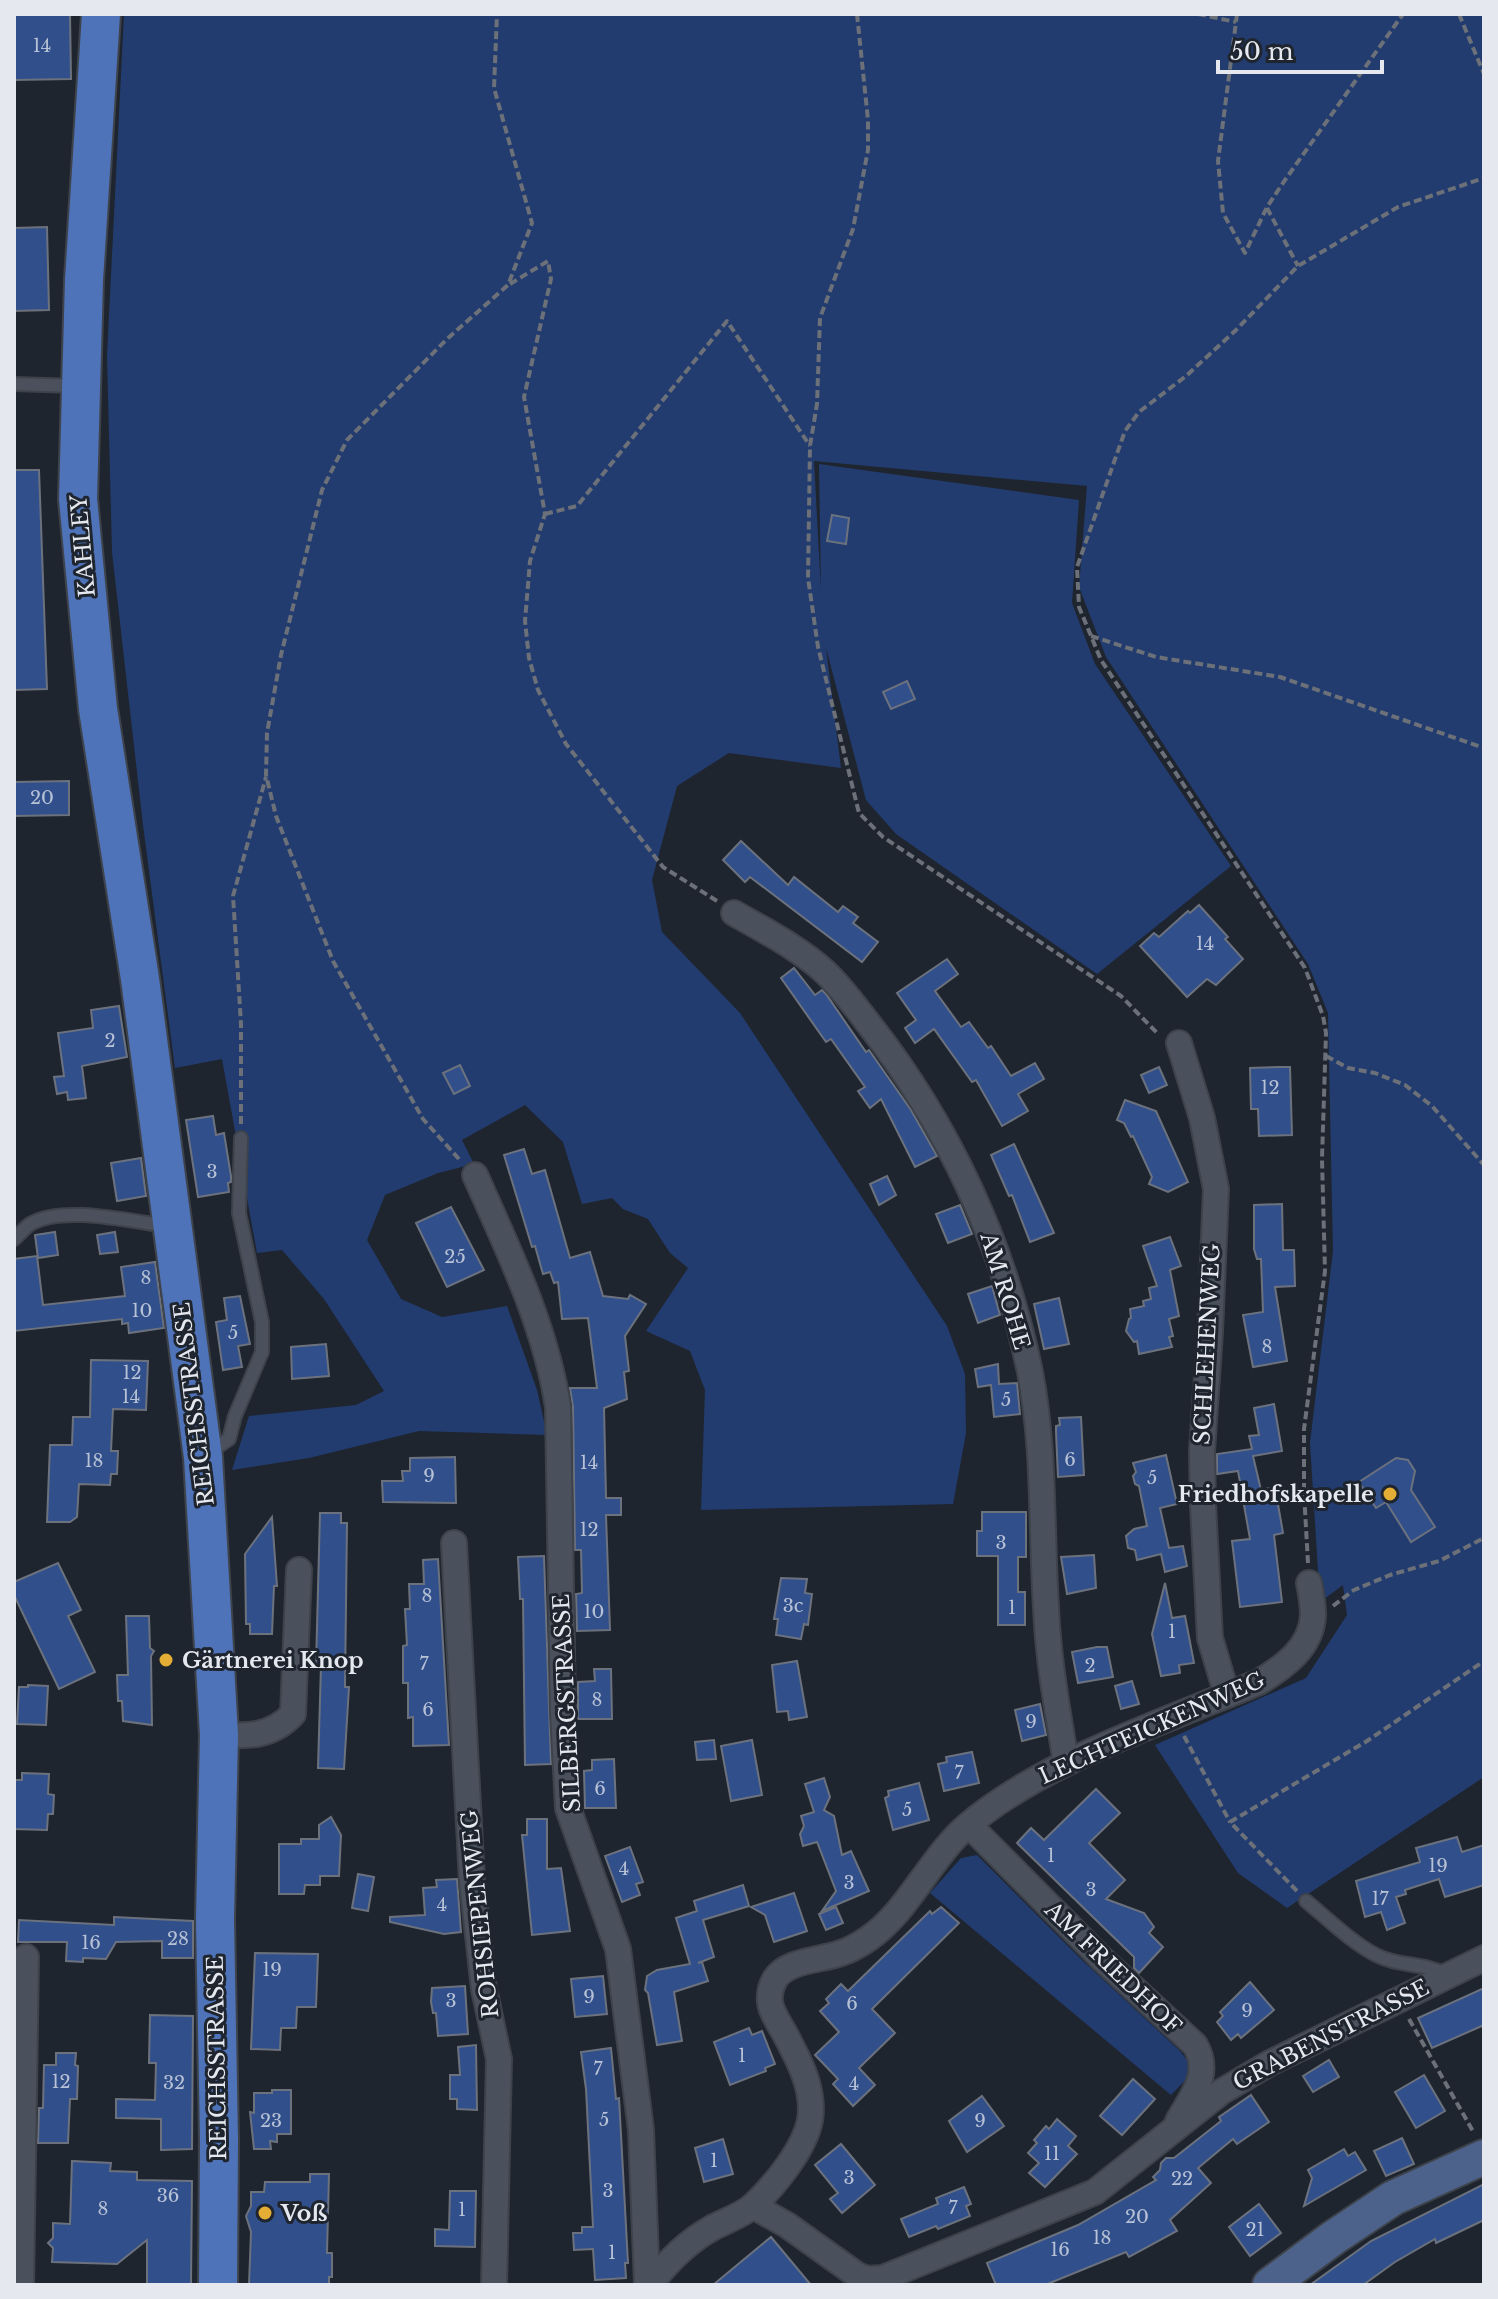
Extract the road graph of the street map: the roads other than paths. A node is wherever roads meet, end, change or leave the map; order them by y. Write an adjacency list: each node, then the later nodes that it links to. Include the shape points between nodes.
1 (101, 14): 3 (main road, KAHLEY)
2 (14, 384): 3 (lane)
3 (80, 386): 6 (main road, KAHLEY, via 78,499 98,709)
4 (734, 913): 17 (street, AM ROHE, via 826,973 897,1060 965,1176 990,1239 1030,1374 1041,1475 1046,1610)
5 (1180, 1046): 15 (street, SCHLEHENWEG, via 1216,1189 1203,1505 1210,1638)
6 (153, 1074): 9 (main road, REICHSSTRASSE)
7 (241, 1138): 11 (lane, via 239,1213 262,1322 262,1352 229,1439)
8 (475, 1175): 29 (street, SILBERGSTRASSE, via 522,1287 558,1407 568,1808 618,1949 641,2130)
9 (172, 1226): 10 (lane, via 82,1215 50,1217 31,1223); 11 (main road, REICHSSTRASSE)
10 (14, 1239)
11 (203, 1457): 16 (main road, REICHSSTRASSE)
12 (454, 1543): 28 (street, ROHSIEPENWEG, via 472,1881 484,1989 499,2059)
13 (299, 1570): 16 (street, via 293,1714 258,1736)
14 (1309, 1583): 15 (street, LECHTEICKENWEG, via 1312,1621 1299,1650 1284,1667)
15 (1227, 1695): 17 (street, LECHTEICKENWEG)
16 (219, 1735): 27 (main road, REICHSSTRASSE)
17 (1066, 1763): 18 (street, LECHTEICKENWEG)
18 (969, 1825): 23 (street, AM FRIEDHOF, via 1195,2045 1203,2064 1201,2075); 25 (street, LECHTEICKENWEG, via 871,1937 840,1954 777,1975 770,2004 804,2073 810,2119 799,2150)
19 (1306, 1901): 22 (lane, via 1377,1956)
20 (26, 1957): 26 (street)
21 (1484, 1958): 22 (street, GRABENSTRASSE)
22 (1448, 1975): 23 (street, GRABENSTRASSE, via 1270,2063)
23 (1175, 2127): 25 (street, GRABENSTRASSE, via 1095,2192 883,2278 857,2275)
24 (1480, 2147): 30 (main road, via 1384,2203)
25 (753, 2206): 29 (street, via 679,2252)
26 (21, 2285)
27 (218, 2285)
28 (494, 2285)
29 (649, 2285)
30 (1270, 2285)

